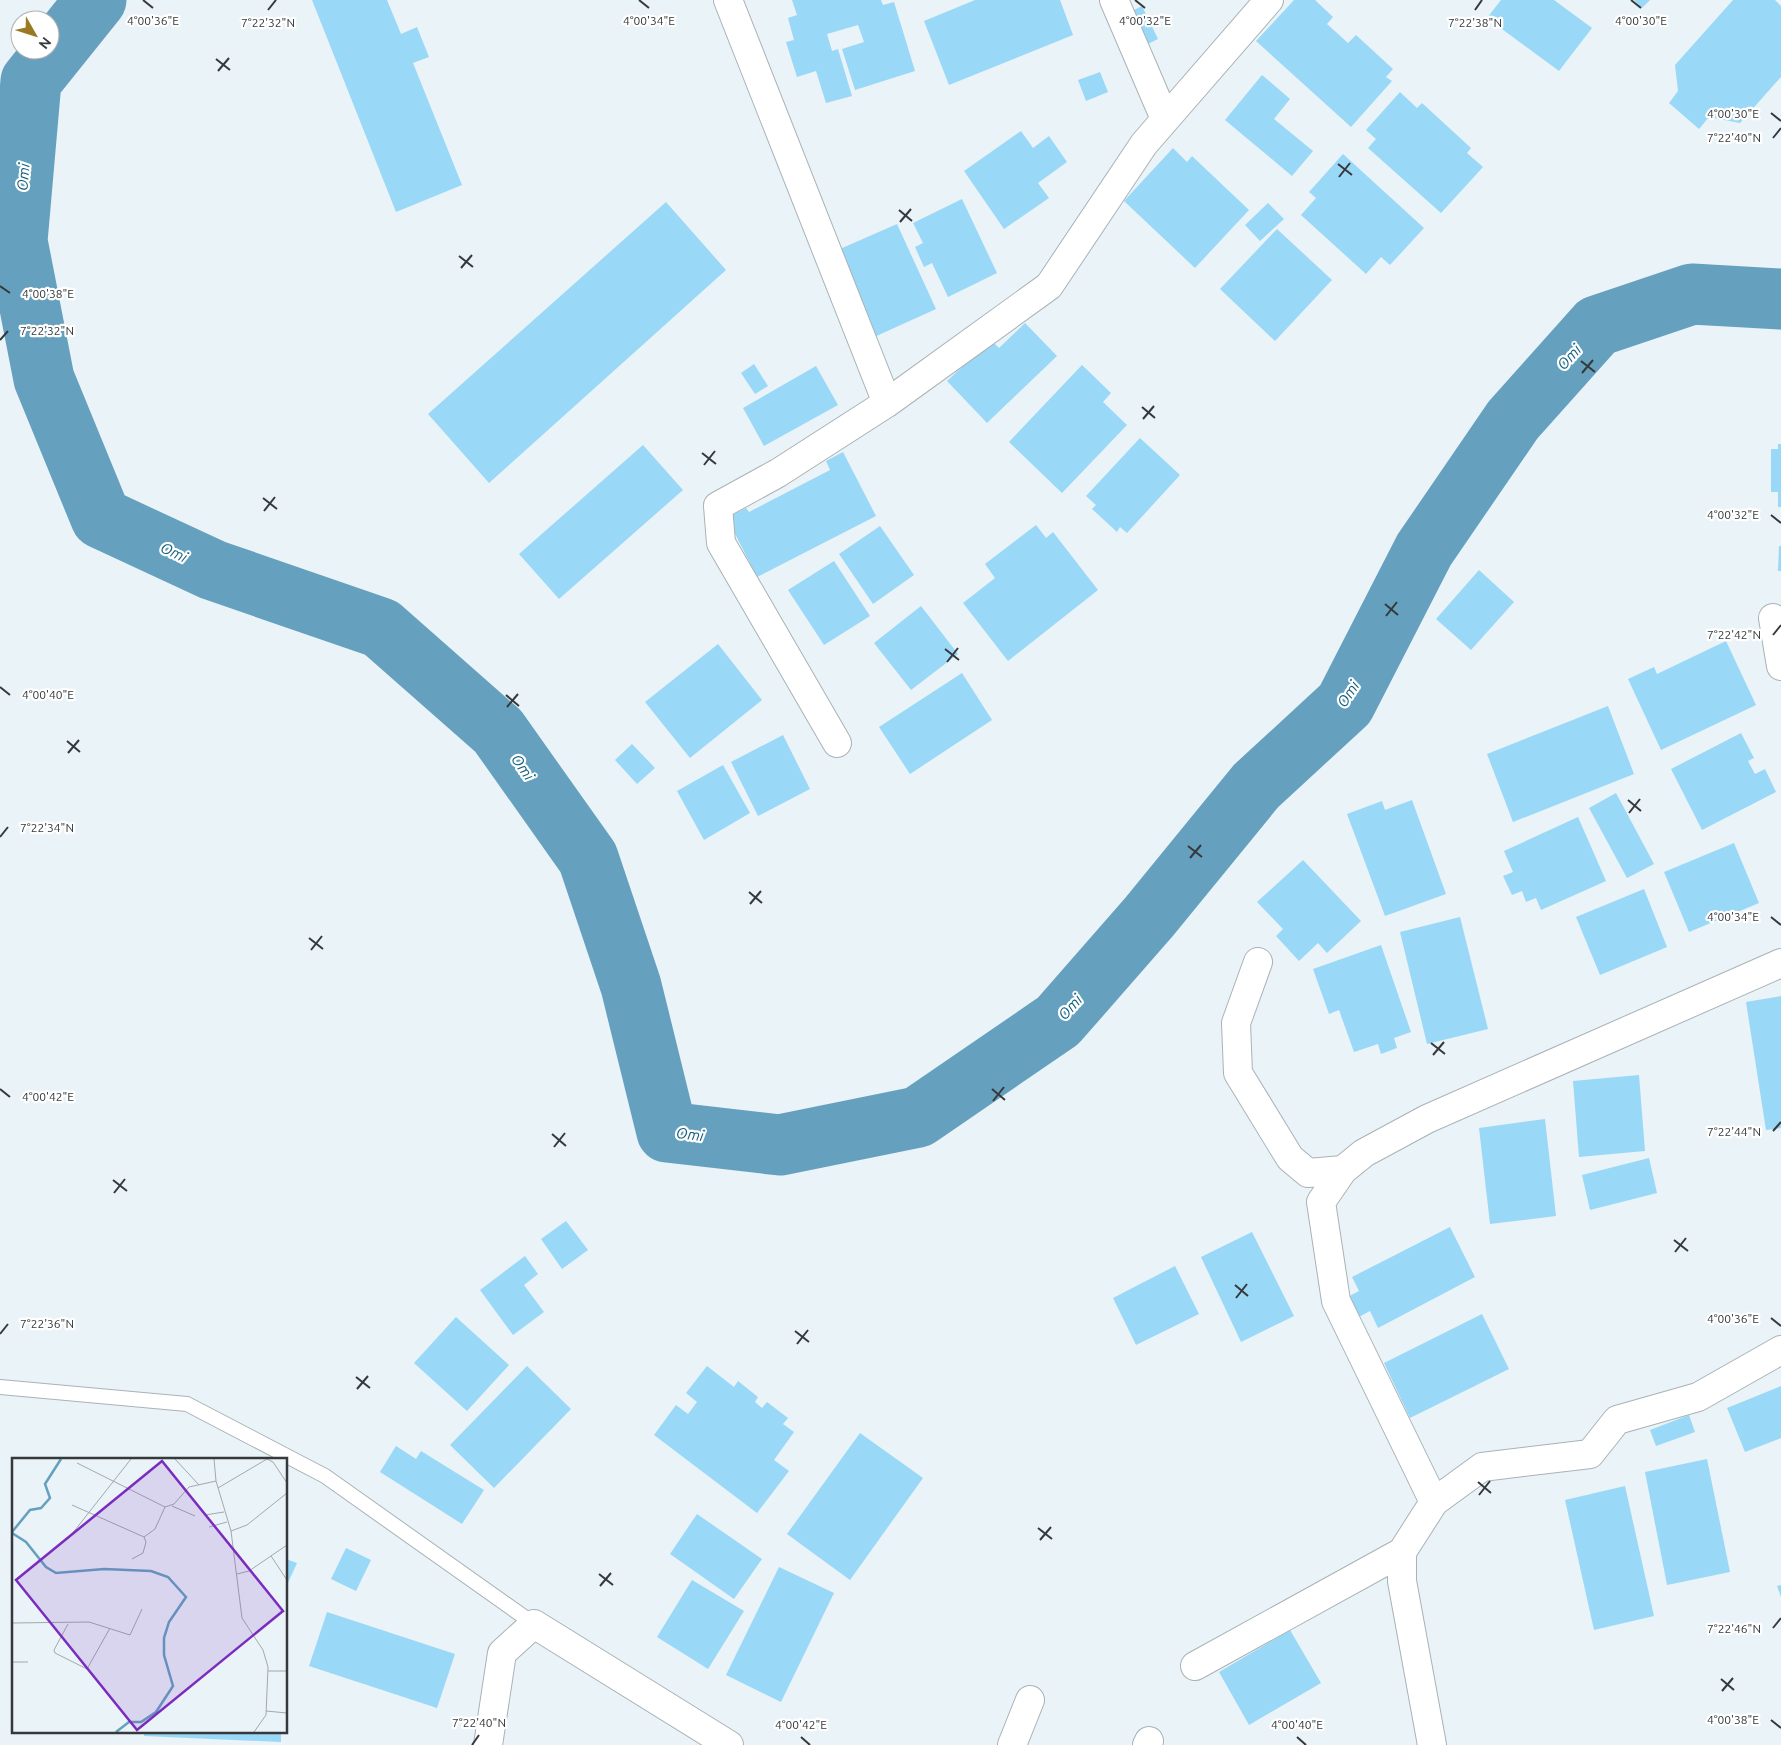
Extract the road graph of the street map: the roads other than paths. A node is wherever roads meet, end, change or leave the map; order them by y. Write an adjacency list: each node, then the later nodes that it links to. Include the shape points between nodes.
1 (728, 0): 5 (street)
2 (1114, 0): 4 (street)
3 (1269, 0): 4 (street)
4 (1165, 119): 5 (street, via 1144,144 1049,286)
5 (886, 403): 8 (street, via 778,473 718,506 721,543)
6 (1773, 618): 7 (street)
7 (1781, 666)
8 (837, 743)
9 (1258, 962): 11 (street, via 1236,1023 1238,1073 1290,1158 1308,1172)
10 (1781, 963): 11 (street, via 1427,1118 1364,1154)
11 (1343, 1170): 14 (street, via 1321,1202 1336,1301)
12 (1781, 1350): 14 (street, via 1698,1397 1617,1420 1590,1454 1482,1467)
13 (0, 1386): 16 (lane, via 187,1404 325,1476)
14 (1434, 1502): 15 (street)
15 (1402, 1552): 17 (street); 22 (street, via 1402,1581)
16 (534, 1624): 19 (street, via 502,1654); 20 (street)
17 (1196, 1666)
18 (1030, 1700): 21 (street)
19 (488, 1745)
20 (729, 1745)
21 (1012, 1745)
22 (1432, 1745)

